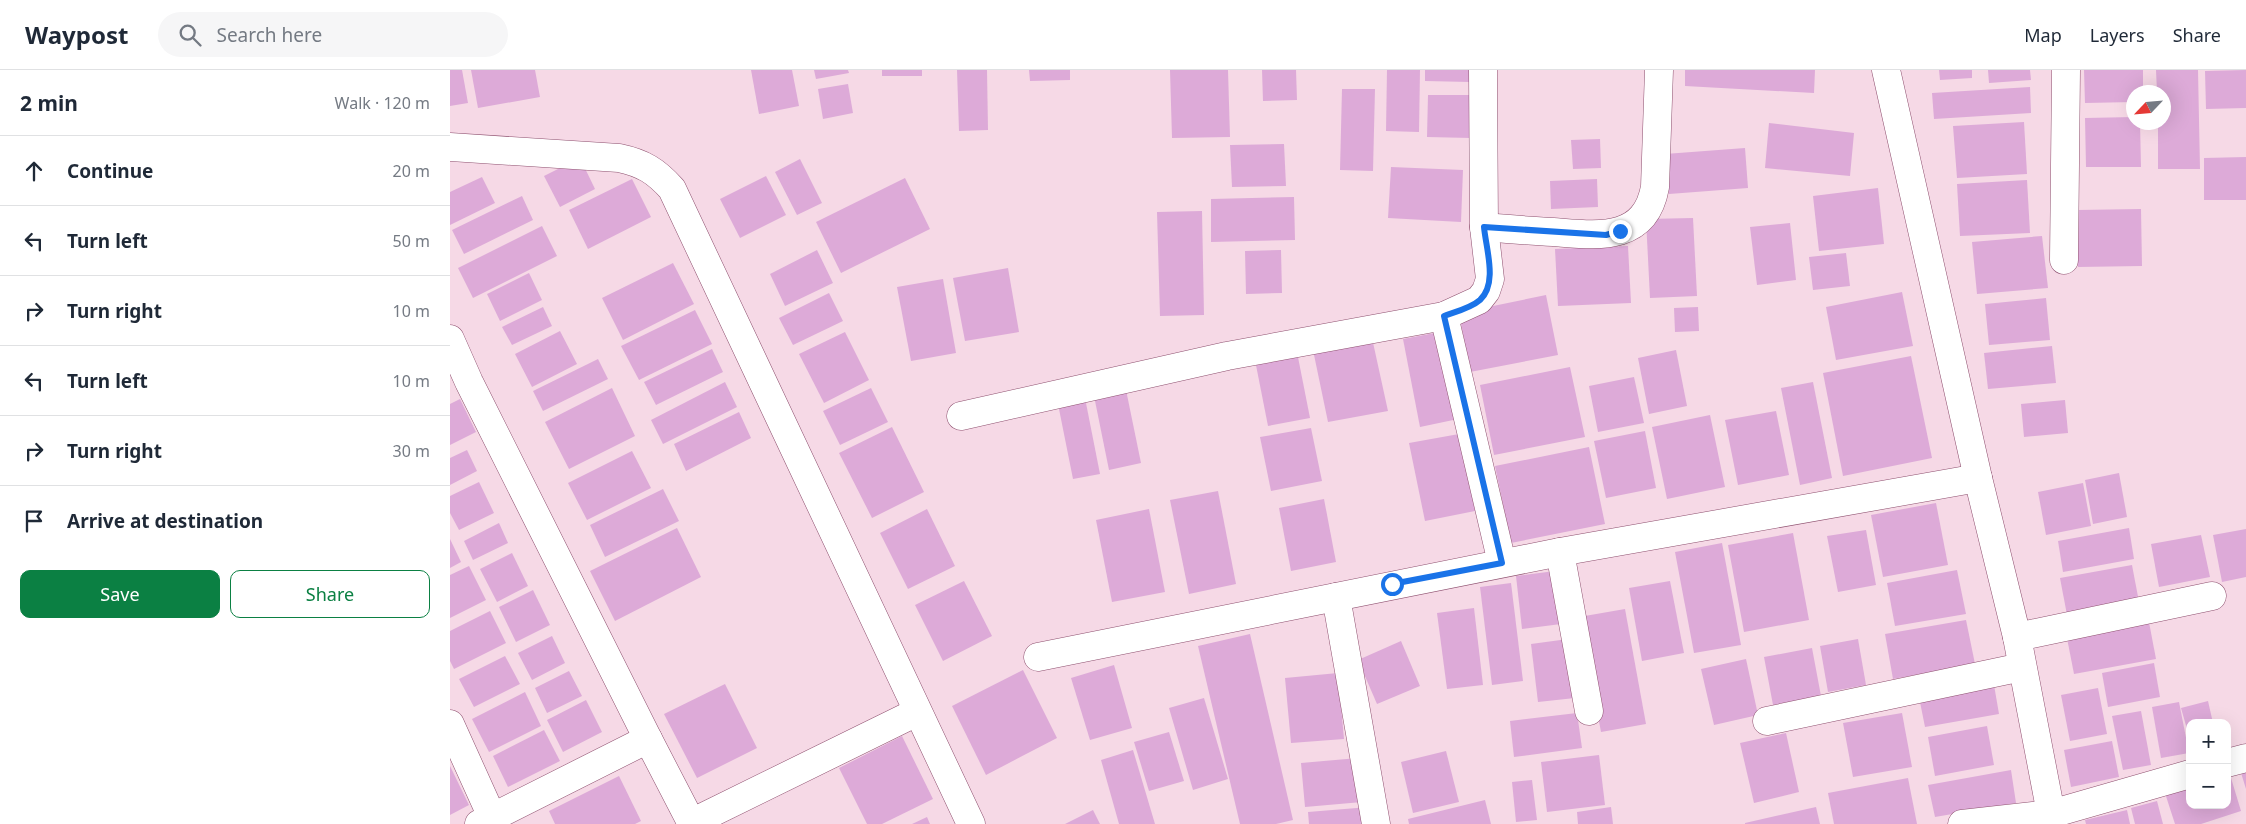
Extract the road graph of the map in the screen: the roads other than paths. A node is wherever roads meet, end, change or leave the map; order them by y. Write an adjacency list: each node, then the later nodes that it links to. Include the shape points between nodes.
1 (1483, 70): 6 (street)
2 (1659, 70): 6 (street, via 1655,187 1652,204 1633,224 1606,235)
3 (1886, 70): 12 (street)
4 (2066, 70): 7 (street)
5 (450, 147): 21 (street, via 619,158 650,167 672,189)
6 (1484, 227): 8 (street, via 1490,279 1486,291 1479,300)
7 (2064, 260)
8 (1444, 316): 11 (street, via 1227,356); 14 (street)
9 (450, 339): 10 (street)
10 (459, 386): 24 (street)
11 (962, 416)
12 (1978, 478): 13 (street); 17 (street)
13 (1560, 552): 14 (street); 20 (street)
14 (1502, 563): 16 (street)
15 (2212, 596): 17 (street)
16 (1336, 597): 18 (street); 32 (street)
17 (2017, 637): 19 (street)
18 (1038, 657)
19 (2022, 666): 22 (street); 28 (street)
20 (1589, 710)
21 (918, 712): 30 (street); 31 (street)
22 (1767, 722)
23 (450, 724): 29 (street)
24 (648, 740): 29 (street); 30 (street)
25 (2246, 758): 26 (street)
26 (2231, 762)
27 (2186, 775): 28 (street)
28 (2052, 819): 33 (street)
29 (486, 820)
30 (692, 824)
31 (971, 824)
32 (1376, 824)
33 (1962, 824)

